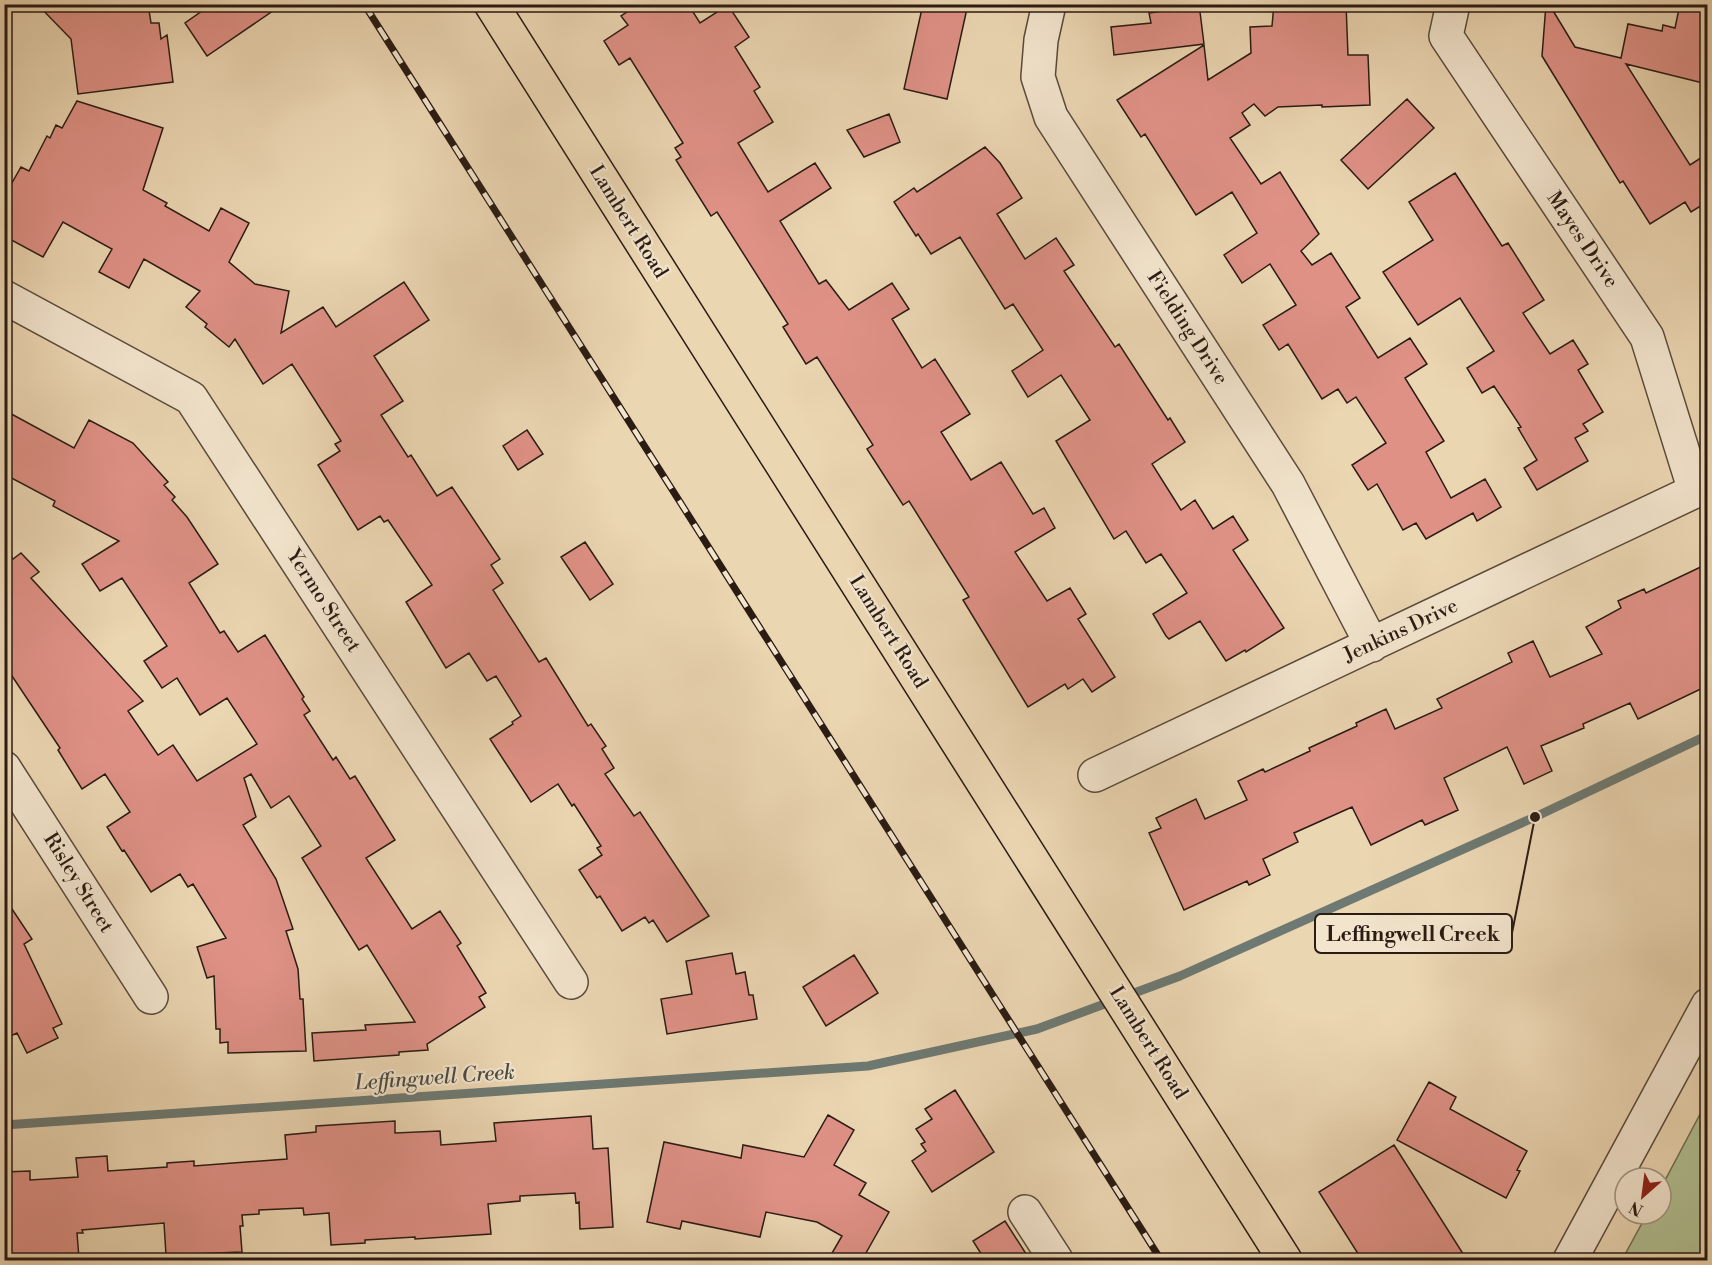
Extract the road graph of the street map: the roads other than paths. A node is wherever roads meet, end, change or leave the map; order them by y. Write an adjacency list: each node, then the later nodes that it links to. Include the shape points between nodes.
1 (1049, 4): 6 (street, Fielding Drive, via 1038,77 1051,117 1288,484)
2 (1453, 4): 5 (street, Mayes Drive, via 1446,36 1647,337)
3 (493, 5): 14 (main road, Lambert Road)
4 (4, 297): 9 (street, Yermo Street, via 191,398)
5 (1701, 490): 6 (street, Jenkins Drive)
6 (1372, 645): 8 (street, Jenkins Drive)
7 (4, 768): 10 (street, Risley Street)
8 (1095, 775)
9 (571, 982)
10 (151, 998)
11 (1707, 1005): 15 (street)
12 (1025, 1212): 13 (street)
13 (1056, 1260)
14 (1284, 1260)
15 (1570, 1260)

